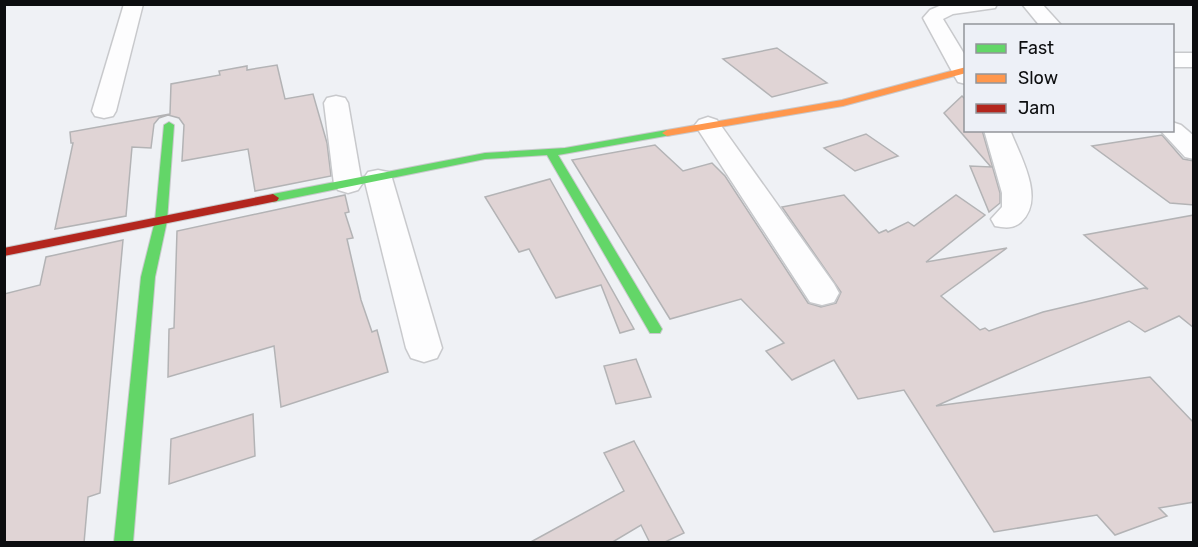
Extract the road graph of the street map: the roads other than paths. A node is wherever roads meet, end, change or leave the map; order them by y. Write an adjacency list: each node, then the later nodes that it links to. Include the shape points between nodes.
1 (134, 4): 9 (street)
2 (1031, 4): 4 (street)
3 (986, 5): 7 (street, via 943,11 933,18)
4 (1050, 24)
5 (1174, 60): 6 (street)
6 (1194, 60)
7 (964, 73): 11 (street, via 843,103)
8 (336, 104): 16 (street)
9 (104, 111)
10 (169, 125): 18 (street)
11 (708, 125): 15 (street); 20 (street)
12 (998, 132): 17 (street, via 1018,198 1016,210)
13 (1174, 132): 14 (street)
14 (1194, 151)
15 (551, 152): 16 (street, via 486,156); 21 (street)
16 (363, 181): 18 (street); 22 (street)
17 (1006, 219)
18 (161, 221): 19 (street); 23 (street, via 148,277)
19 (4, 252)
20 (822, 293)
21 (655, 329)
22 (424, 348)
23 (123, 543)

